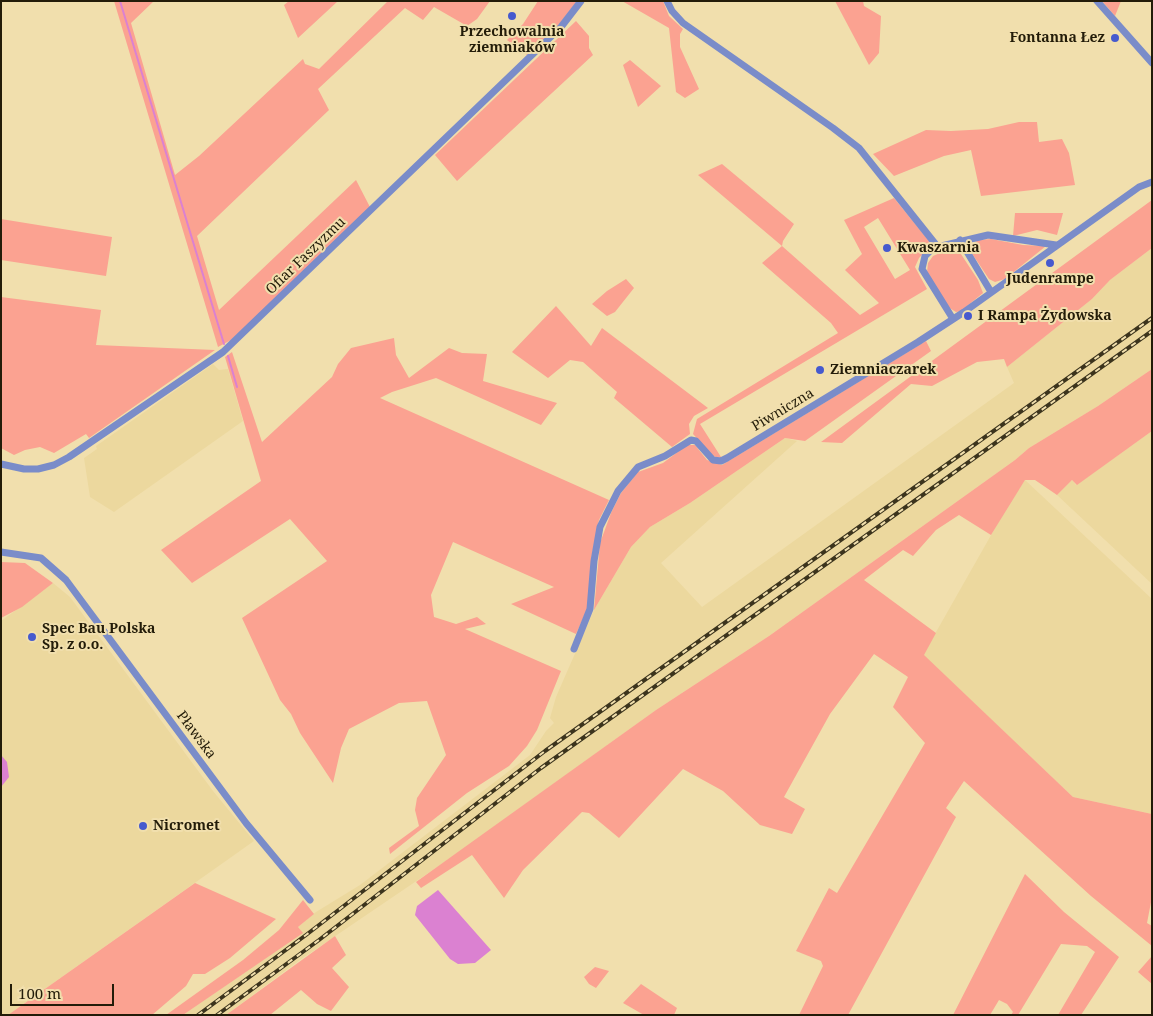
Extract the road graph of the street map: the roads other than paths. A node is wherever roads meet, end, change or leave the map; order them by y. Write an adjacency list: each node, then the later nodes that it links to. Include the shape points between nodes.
1 (580, 1): 11 (street, Ofiar Faszyzmu, via 561,27 222,352 69,457 38,469)
2 (667, 1): 8 (street, via 684,23 854,144)
3 (1097, 1): 4 (street)
4 (1152, 63)
5 (1152, 182): 7 (street, Piwniczna, via 1139,187)
6 (960, 240): 7 (street, via 994,235); 8 (street); 9 (street)
7 (1056, 245): 9 (street, Piwniczna)
8 (937, 246): 10 (street, via 925,256 922,269)
9 (991, 292): 10 (street, Piwniczna)
10 (952, 319): 13 (street, Piwniczna, via 721,461 710,458 696,441 691,440 631,474 618,491 600,527 590,609)
11 (1, 464)
12 (1, 552): 14 (street, Pławska, via 41,558 66,580 246,823)
13 (574, 649)
14 (310, 900)

